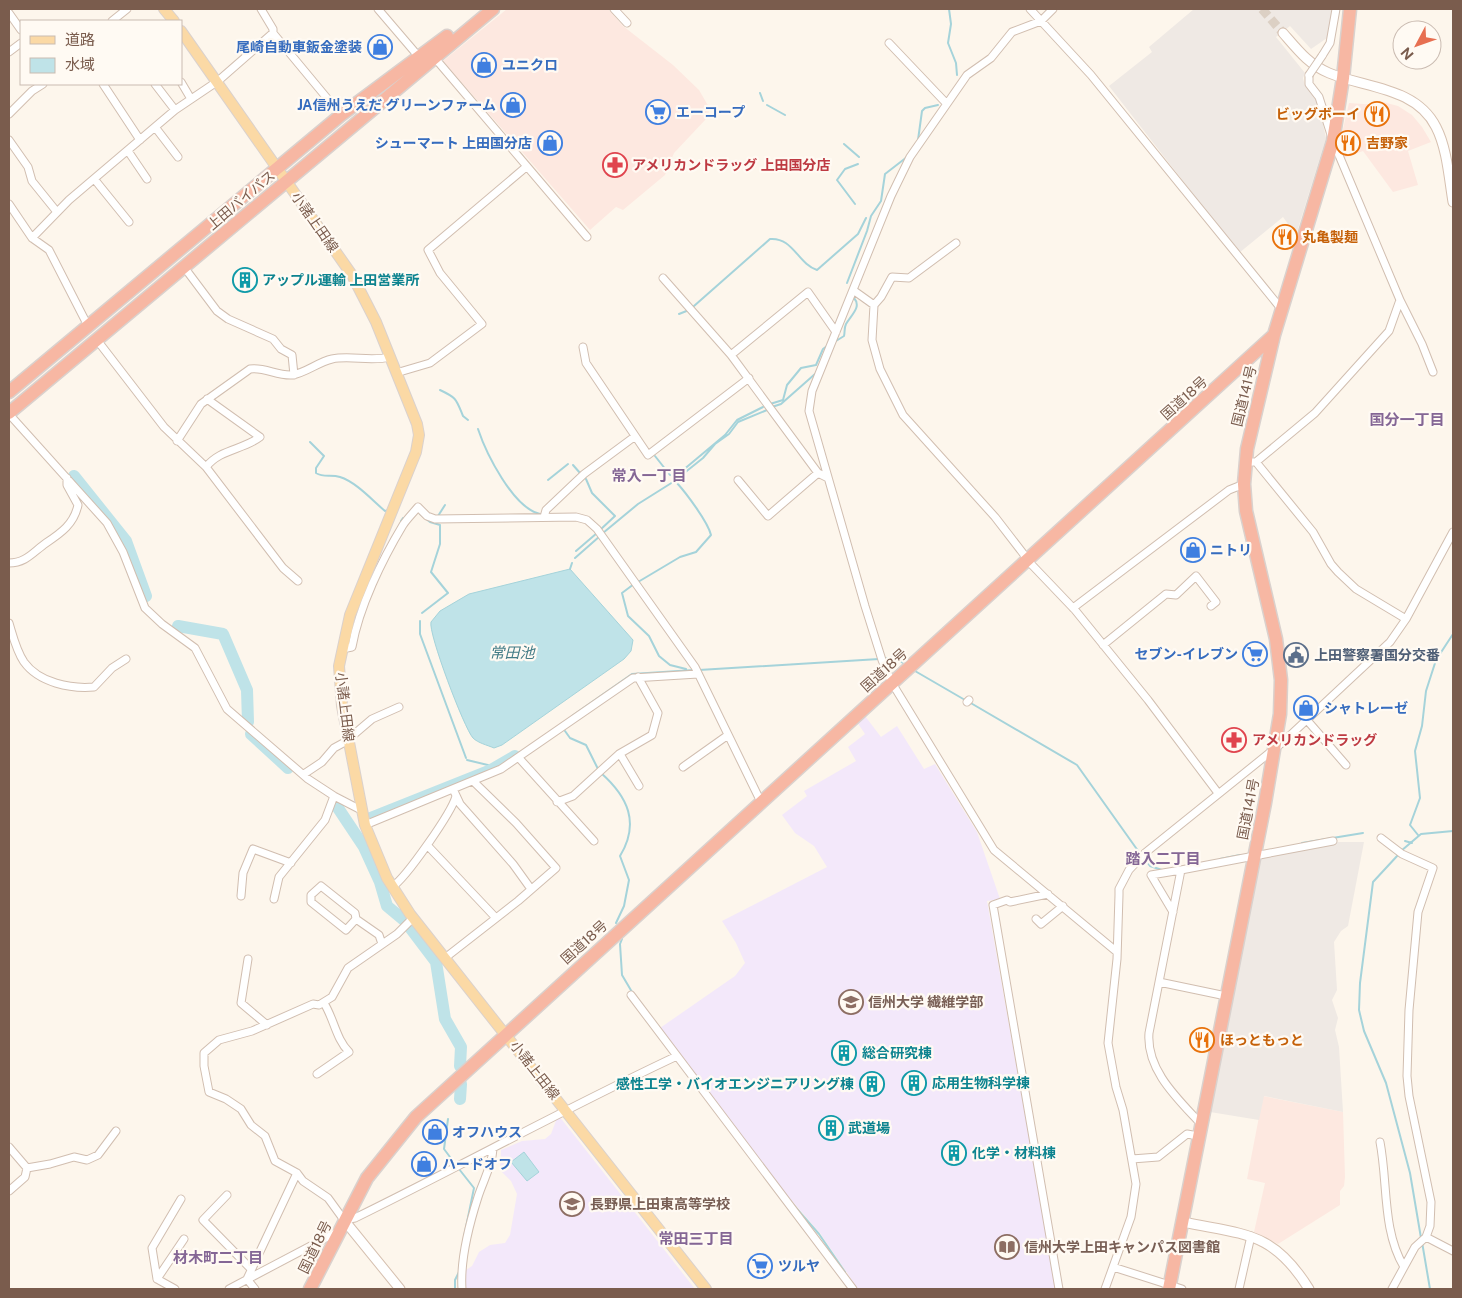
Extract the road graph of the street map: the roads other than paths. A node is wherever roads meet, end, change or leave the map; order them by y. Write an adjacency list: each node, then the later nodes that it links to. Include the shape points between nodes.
1 (127, 9): 13 (street)
2 (164, 9): 14 (main road)
3 (260, 9): 18 (street)
4 (378, 9): 24 (street)
5 (483, 9): 24 (highway, 上田バイパス)
6 (493, 9): 25 (highway, 上田バイパス)
7 (614, 9): 16 (street)
8 (1030, 9): 15 (street)
9 (1053, 9): 15 (street)
10 (1336, 9): 40 (street, bridge, via 1330,44 1309,75 1309,84 1320,97)
11 (1350, 9): 26 (highway, 国道18号)
12 (9, 13): 17 (street)
13 (113, 20)
14 (173, 20)
15 (1041, 21): 33 (street, via 1012,32 990,58 967,75); 60 (street, via 1091,75)
16 (627, 24)
17 (20, 29)
18 (273, 33): 27 (street); 36 (street)
19 (1283, 33): 26 (street, via 1305,58 1328,73)
20 (889, 43): 33 (street)
21 (20, 44): 23 (street)
22 (185, 45): 27 (main road, 小諸上田線)
23 (9, 52)
24 (419, 57): 36 (highway, 上田バイパス)
25 (434, 57): 43 (street); 47 (highway, 上田バイパス)
26 (1343, 78): 40 (highway, 国道18号); 48 (street, via 1406,98 1426,112 1442,145)
27 (218, 81): 32 (street); 44 (main road, 小諸上田線)
28 (182, 84): 32 (street)
29 (42, 85): 35 (street)
30 (104, 85): 39 (street)
31 (156, 85): 34 (street)
32 (191, 99): 34 (street)
33 (946, 103): 57 (street, via 910,157)
34 (174, 110): 37 (street)
35 (9, 114)
36 (341, 115): 44 (highway, 上田バイパス)
37 (155, 127): 39 (street); 42 (street)
38 (9, 140): 50 (street, via 28,166 32,181)
39 (140, 140): 41 (street)
40 (1333, 141): 58 (street); 60 (highway, 国道18号)
41 (128, 152): 45 (street); 46 (street)
42 (178, 157)
43 (526, 168): 52 (street); 68 (street, via 428,250 440,273 482,324 430,364)
44 (277, 169): 47 (main road, 小諸上田線); 61 (highway, 上田バイパス)
45 (147, 179)
46 (94, 180): 50 (street); 51 (street)
47 (286, 181): 55 (highway, 上田バイパス); 67 (main road, 小諸上田線, via 361,290)
48 (1453, 202)
49 (9, 204): 53 (street)
50 (57, 212): 53 (street)
51 (129, 222)
52 (587, 237)
53 (32, 238): 61 (street, via 49,250)
54 (956, 243): 59 (street, via 910,278 892,277)
55 (184, 267): 64 (highway, 上田バイパス); 70 (street, via 218,311 228,319 273,339 292,355)
56 (663, 278): 66 (street)
57 (853, 290): 59 (street); 62 (street)
58 (1400, 300): 69 (street); 77 (street, via 1389,331 1315,413)
59 (874, 305): 86 (street, via 872,340 880,369 903,416 996,517)
60 (1283, 311): 63 (highway, 国道18号)
61 (88, 326): 72 (highway, 上田バイパス)
62 (836, 332): 66 (street, via 808,292); 80 (street, via 809,402)
63 (1274, 335): 77 (highway, 国道141号, via 1247,449); 86 (highway, 国道18号)
64 (97, 340): 74 (highway, 上田バイパス); 76 (street, via 145,405)
65 (583, 347): 75 (street, via 586,364)
66 (732, 355): 71 (street)
67 (390, 357): 68 (main road, 小諸上田線); 70 (street, via 374,360 337,358)
68 (396, 372): 94 (main road, 小諸上田線, via 417,424 418,446 350,616)
69 (1433, 372)
70 (294, 374): 73 (street, via 250,369)
71 (749, 378): 75 (street, via 648,455); 79 (street)
72 (9, 392)
73 (207, 400): 76 (street); 78 (street, via 260,437 249,445 218,454)
74 (9, 414): 81 (street)
75 (634, 437): 84 (street, via 584,474 546,510)
76 (177, 440): 78 (street)
77 (1251, 462): 83 (highway, 国道141号); 91 (street, via 1313,532 1330,564 1356,589)
78 (206, 467): 88 (street, via 285,571)
79 (818, 473): 80 (street); 82 (street, via 768,516)
80 (826, 477): 98 (street, via 881,658)
81 (67, 478): 87 (street, via 67,485 78,505 70,523 57,538 29,558); 108 (street, via 113,532 145,608 195,648 222,700 235,717)
82 (738, 480)
83 (1244, 484): 90 (street, via 1229,490); 103 (highway, 国道141号, via 1249,530 1279,659 1281,698)
84 (544, 517): 94 (street, via 435,519 418,507 402,526 385,560 356,623 352,647); 96 (street, via 581,518 597,528)
85 (1453, 532): 91 (street)
86 (1028, 559): 90 (street); 98 (highway, 国道18号)
87 (9, 563)
88 (298, 581)
89 (1212, 606): 93 (street, via 1216,602 1196,576 1176,595 1166,594)
90 (1073, 608): 93 (street)
91 (1406, 619): 100 (street, via 1390,642)
92 (9, 623): 95 (street, via 25,664 58,684 94,687)
93 (1103, 645): 112 (street)
94 (342, 650): 102 (main road, 小諸上田線, via 339,673)
95 (126, 658)
96 (697, 671): 97 (street); 101 (street)
97 (638, 677): 104 (street, via 658,714 650,738); 105 (street)
98 (892, 684): 115 (highway, 国道18号); 127 (street, via 991,846)
99 (399, 707): 102 (street, via 372,718)
100 (1306, 720): 103 (street); 106 (street)
101 (728, 735): 107 (street); 115 (street)
102 (348, 740): 108 (street); 116 (main road, 小諸上田線)
103 (1275, 748): 112 (street); 122 (highway, 国道141号)
104 (620, 754): 110 (street); 114 (street, via 573,796)
105 (519, 758): 109 (street); 114 (street)
106 (1346, 764)
107 (682, 767)
108 (304, 774): 113 (street)
109 (473, 781): 111 (street); 126 (street, via 555,866)
110 (639, 786)
111 (454, 793): 117 (street); 121 (street); 126 (street)
112 (1218, 793): 137 (street, via 1129,870 1119,889)
113 (334, 796): 116 (street); 123 (street, via 325,820)
114 (557, 802): 120 (street)
115 (761, 802): 145 (highway, 国道18号)
116 (362, 810): 117 (main road, 小諸上田線)
117 (366, 825): 125 (main road, 小諸上田線)
118 (1381, 838): 164 (street, via 1400,852 1433,868 1418,912 1407,1076 1408,1096 1431,1202 1430,1226)
119 (1333, 841): 122 (street)
120 (594, 842)
121 (427, 845): 125 (street, via 403,879); 133 (street)
122 (1254, 856): 124 (street); 142 (highway, 国道141号)
123 (291, 863): 128 (street, via 253,849 243,873); 129 (street, via 279,877)
124 (1181, 870): 131 (street); 131 (street, via 1151,875)
125 (392, 887): 132 (main road, 小諸上田線)
126 (531, 889): 133 (street)
127 (1048, 894): 130 (street); 180 (street, via 993,905)
128 (241, 896)
129 (274, 898)
130 (1063, 906): 135 (street, via 1041,924); 137 (street)
131 (1173, 912): 140 (street)
132 (413, 918): 136 (street); 138 (main road, 小諸上田線)
133 (496, 918): 138 (street)
134 (356, 919): 134 (street, via 355,913 322,886 311,895 311,902 346,930); 136 (street, via 379,935)
135 (1036, 920)
136 (382, 944): 143 (street, via 348,968 337,989)
137 (1117, 952): 154 (street, via 1108,1043)
138 (445, 958): 145 (main road, 小諸上田線)
139 (248, 959): 144 (street, via 241,1003)
140 (1159, 982): 142 (street); 149 (street, via 1149,1033 1151,1059)
141 (630, 995): 146 (street)
142 (1226, 996): 149 (highway, 国道141号)
143 (324, 1002): 144 (street); 147 (street, via 342,1044 349,1052)
144 (267, 1025): 156 (street, via 219,1040 208,1048 204,1053 204,1066 209,1092 235,1104 251,1125 265,1136 275,1161)
145 (506, 1033): 148 (main road, 小諸上田線); 161 (highway, 国道18号, via 416,1117 367,1178)
146 (677, 1056): 148 (street); 179 (street)
147 (317, 1074)
148 (566, 1111): 153 (street); 178 (main road, 小諸上田線)
149 (1200, 1130): 154 (street, via 1187,1134 1158,1157); 160 (highway, 国道141号)
150 (116, 1131): 155 (street, via 98,1155 87,1160 74,1157)
151 (1380, 1142): 167 (street, via 1387,1212)
152 (9, 1147): 155 (street)
153 (493, 1149): 161 (street); 177 (street, via 471,1225)
154 (1132, 1160): 166 (street, via 1136,1184 1133,1205)
155 (27, 1168): 157 (street, via 25,1177)
156 (297, 1173): 161 (street, via 328,1198); 168 (street)
157 (9, 1191)
158 (227, 1195): 168 (street, via 204,1220)
159 (181, 1199): 170 (street, via 152,1248)
160 (1183, 1222): 162 (street); 171 (highway, 国道141号)
161 (342, 1225): 169 (street); 175 (highway, 国道18号); 176 (street)
162 (1251, 1236): 182 (street); 183 (street, via 1281,1253 1294,1265)
163 (184, 1239): 170 (street)
164 (1423, 1239): 165 (street); 167 (street)
165 (1453, 1250)
166 (1113, 1267): 171 (street); 181 (street)
167 (1404, 1267): 184 (street)
168 (251, 1269): 169 (street)
169 (247, 1278): 173 (street); 174 (street)
170 (157, 1279): 172 (street)
171 (1174, 1288)
172 (175, 1289)
173 (230, 1289)
174 (255, 1289)
175 (310, 1289)
176 (400, 1289)
177 (462, 1289)
178 (706, 1289)
179 (853, 1289)
180 (1059, 1289)
181 (1105, 1289)
182 (1239, 1289)
183 (1309, 1289)
184 (1392, 1289)

